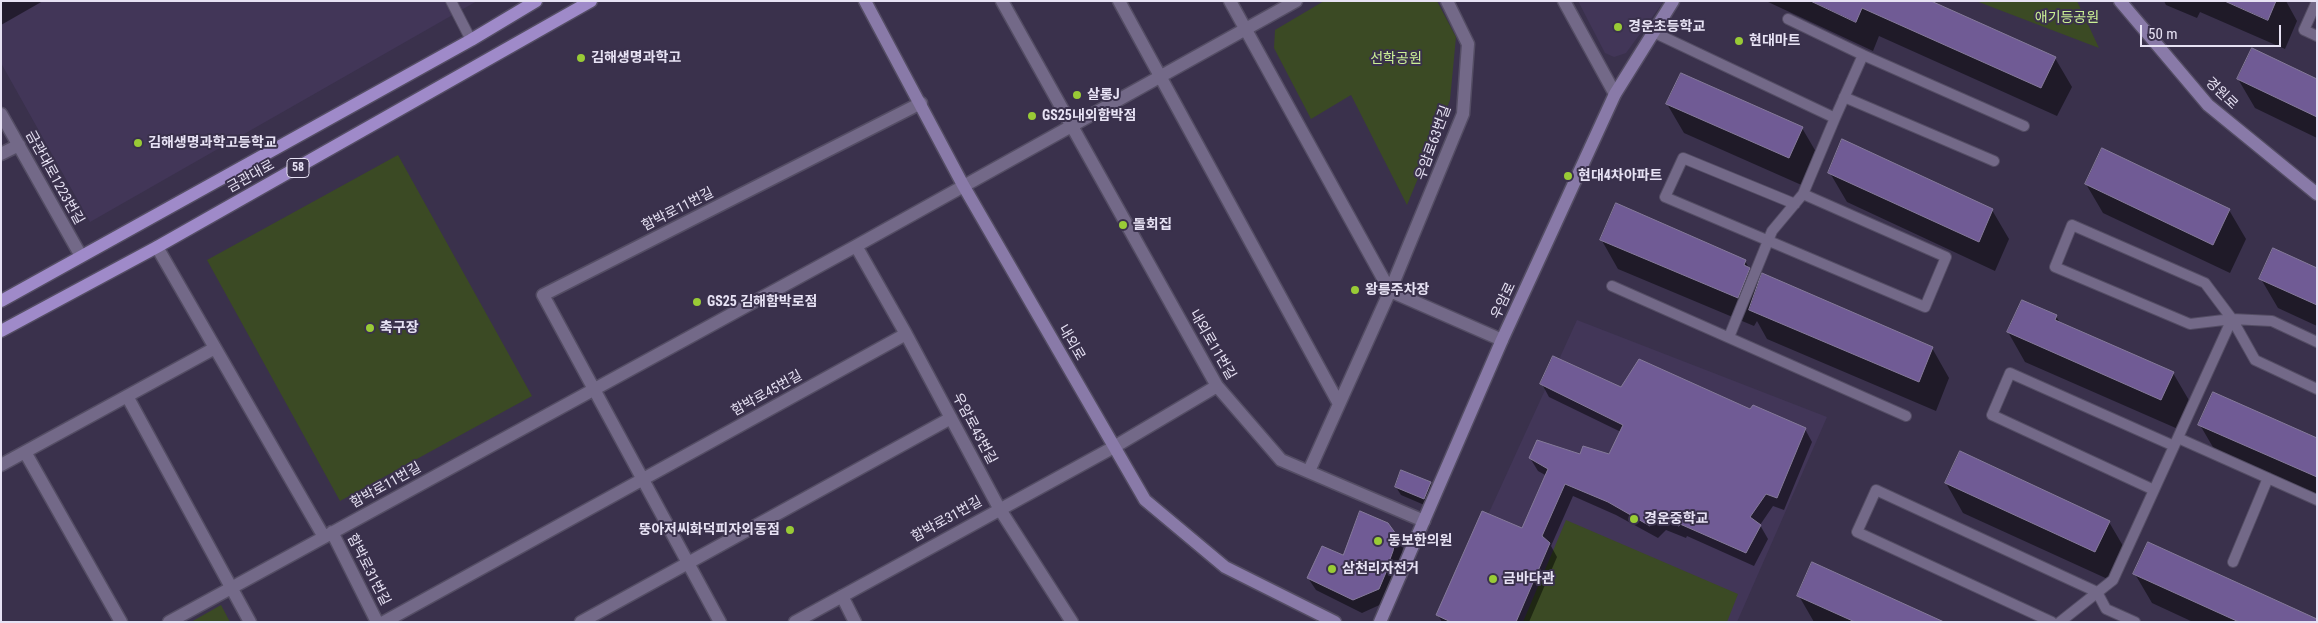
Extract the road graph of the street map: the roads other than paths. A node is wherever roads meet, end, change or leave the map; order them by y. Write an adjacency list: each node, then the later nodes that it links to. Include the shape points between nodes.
1 (451, 1): 18 (lane)
2 (536, 1): 18 (main road, 금관대로 / 58)
3 (591, 1): 37 (main road, 금관대로 / 58)
4 (865, 1): 23 (street, 내외로)
5 (1002, 1): 26 (street, 내외로11번길)
6 (1119, 1): 20 (street)
7 (1230, 1): 15 (street)
8 (1296, 1): 15 (street)
9 (1447, 1): 40 (street, 우암로63번길, via 1468,44 1463,114)
10 (1564, 1): 21 (street)
11 (1673, 1): 16 (street, 우암로)
12 (2120, 1): 33 (street, 경원로, via 2208,105)
13 (2317, 1): 17 (lane, via 2304,30)
14 (1788, 19): 19 (lane)
15 (1246, 30): 20 (street); 40 (street)
16 (1653, 32): 21 (street, 우암로); 25 (lane)
17 (2317, 36)
18 (471, 40): 38 (main road, 금관대로 / 58)
19 (1863, 55): 22 (lane); 27 (lane)
20 (1160, 76): 26 (street); 53 (street)
21 (1615, 94): 46 (street, 우암로)
22 (1844, 97): 25 (lane); 30 (lane)
23 (921, 103): 31 (street, 내외로); 50 (street, 함박로11번길, via 543,295)
24 (1, 114): 28 (street, 금관대로1223번길)
25 (1835, 118): 32 (lane)
26 (1070, 126): 31 (street); 49 (street, 내외로11번길)
27 (2024, 126)
28 (19, 145): 29 (street); 38 (street, 금관대로1223번길)
29 (1, 154)
30 (1994, 161)
31 (963, 185): 36 (street, 함박로11번길); 57 (street, 내외로)
32 (1803, 194): 34 (lane); 35 (lane, via 1946,257 1925,307)
33 (2317, 194)
34 (1795, 204): 35 (lane, via 1772,231); 35 (lane, via 1684,158 1666,197)
35 (1768, 241): 45 (lane)
36 (856, 246): 44 (street, 우암로43번길); 50 (street, 함박로11번길)
37 (157, 247): 43 (main road, 금관대로 / 58); 48 (street)
38 (81, 256): 41 (main road, 금관대로 / 58)
39 (1612, 286): 45 (lane)
40 (1390, 291): 46 (street); 53 (street, 우암로63번길)
41 (1, 301)
42 (2232, 319): 42 (lane, via 2205,284 2072,225 2055,267 2190,324); 47 (lane, via 2272,321); 51 (lane, via 2255,360); 56 (lane)
43 (1, 330)
44 (906, 334): 55 (street, 우암로43번길); 62 (street, 함박로45번길)
45 (1729, 337): 54 (lane)
46 (1502, 340): 66 (street, 우암로)
47 (2317, 342)
48 (215, 348): 52 (street); 67 (street)
49 (1217, 386): 57 (street, 함박로31번길); 60 (street, 내외로11번길, via 1281,460)
50 (594, 389): 62 (street); 67 (street, 함박로11번길)
51 (2317, 389)
52 (126, 396): 58 (street); 70 (street)
53 (1339, 404): 60 (street, 우암로63번길)
54 (1906, 416)
55 (951, 418): 65 (street, 우암로43번길); 69 (street)
56 (2176, 442): 61 (lane); 63 (lane); 63 (lane, via 2010,373 1992,415)
57 (1114, 447): 65 (street, 함박로31번길); 83 (street, 내외로, via 1145,500 1225,567)
58 (25, 452): 59 (street); 73 (street)
59 (1, 465)
60 (1310, 471): 66 (street, 내외로11번길)
61 (2268, 478): 64 (lane); 68 (lane)
62 (643, 480): 69 (street); 77 (street, 함박로45번길)
63 (2154, 490): 71 (lane, via 2113,580)
64 (2317, 500)
65 (999, 508): 72 (street, 함박로31번길); 82 (street, 우암로43번길)
66 (1424, 521): 84 (street, 우암로)
67 (328, 534): 70 (street, 함박로11번길); 76 (street, 함박로31번길)
68 (2233, 562)
69 (688, 563): 78 (street); 79 (street)
70 (232, 588): 74 (street, 함박로11번길); 75 (street)
71 (2097, 592): 85 (lane, via 1876,490 1857,532); 86 (lane); 87 (lane, via 2106,609)
72 (842, 596): 80 (street, 함박로31번길); 81 (street)
73 (121, 622)
74 (169, 622)
75 (250, 622)
76 (377, 622)
77 (384, 622)
78 (581, 622)
79 (720, 622)
80 (795, 622)
81 (855, 622)
82 (1072, 622)
83 (1334, 622)
84 (1380, 622)
85 (2052, 622)
86 (2060, 622)
87 (2135, 622)

